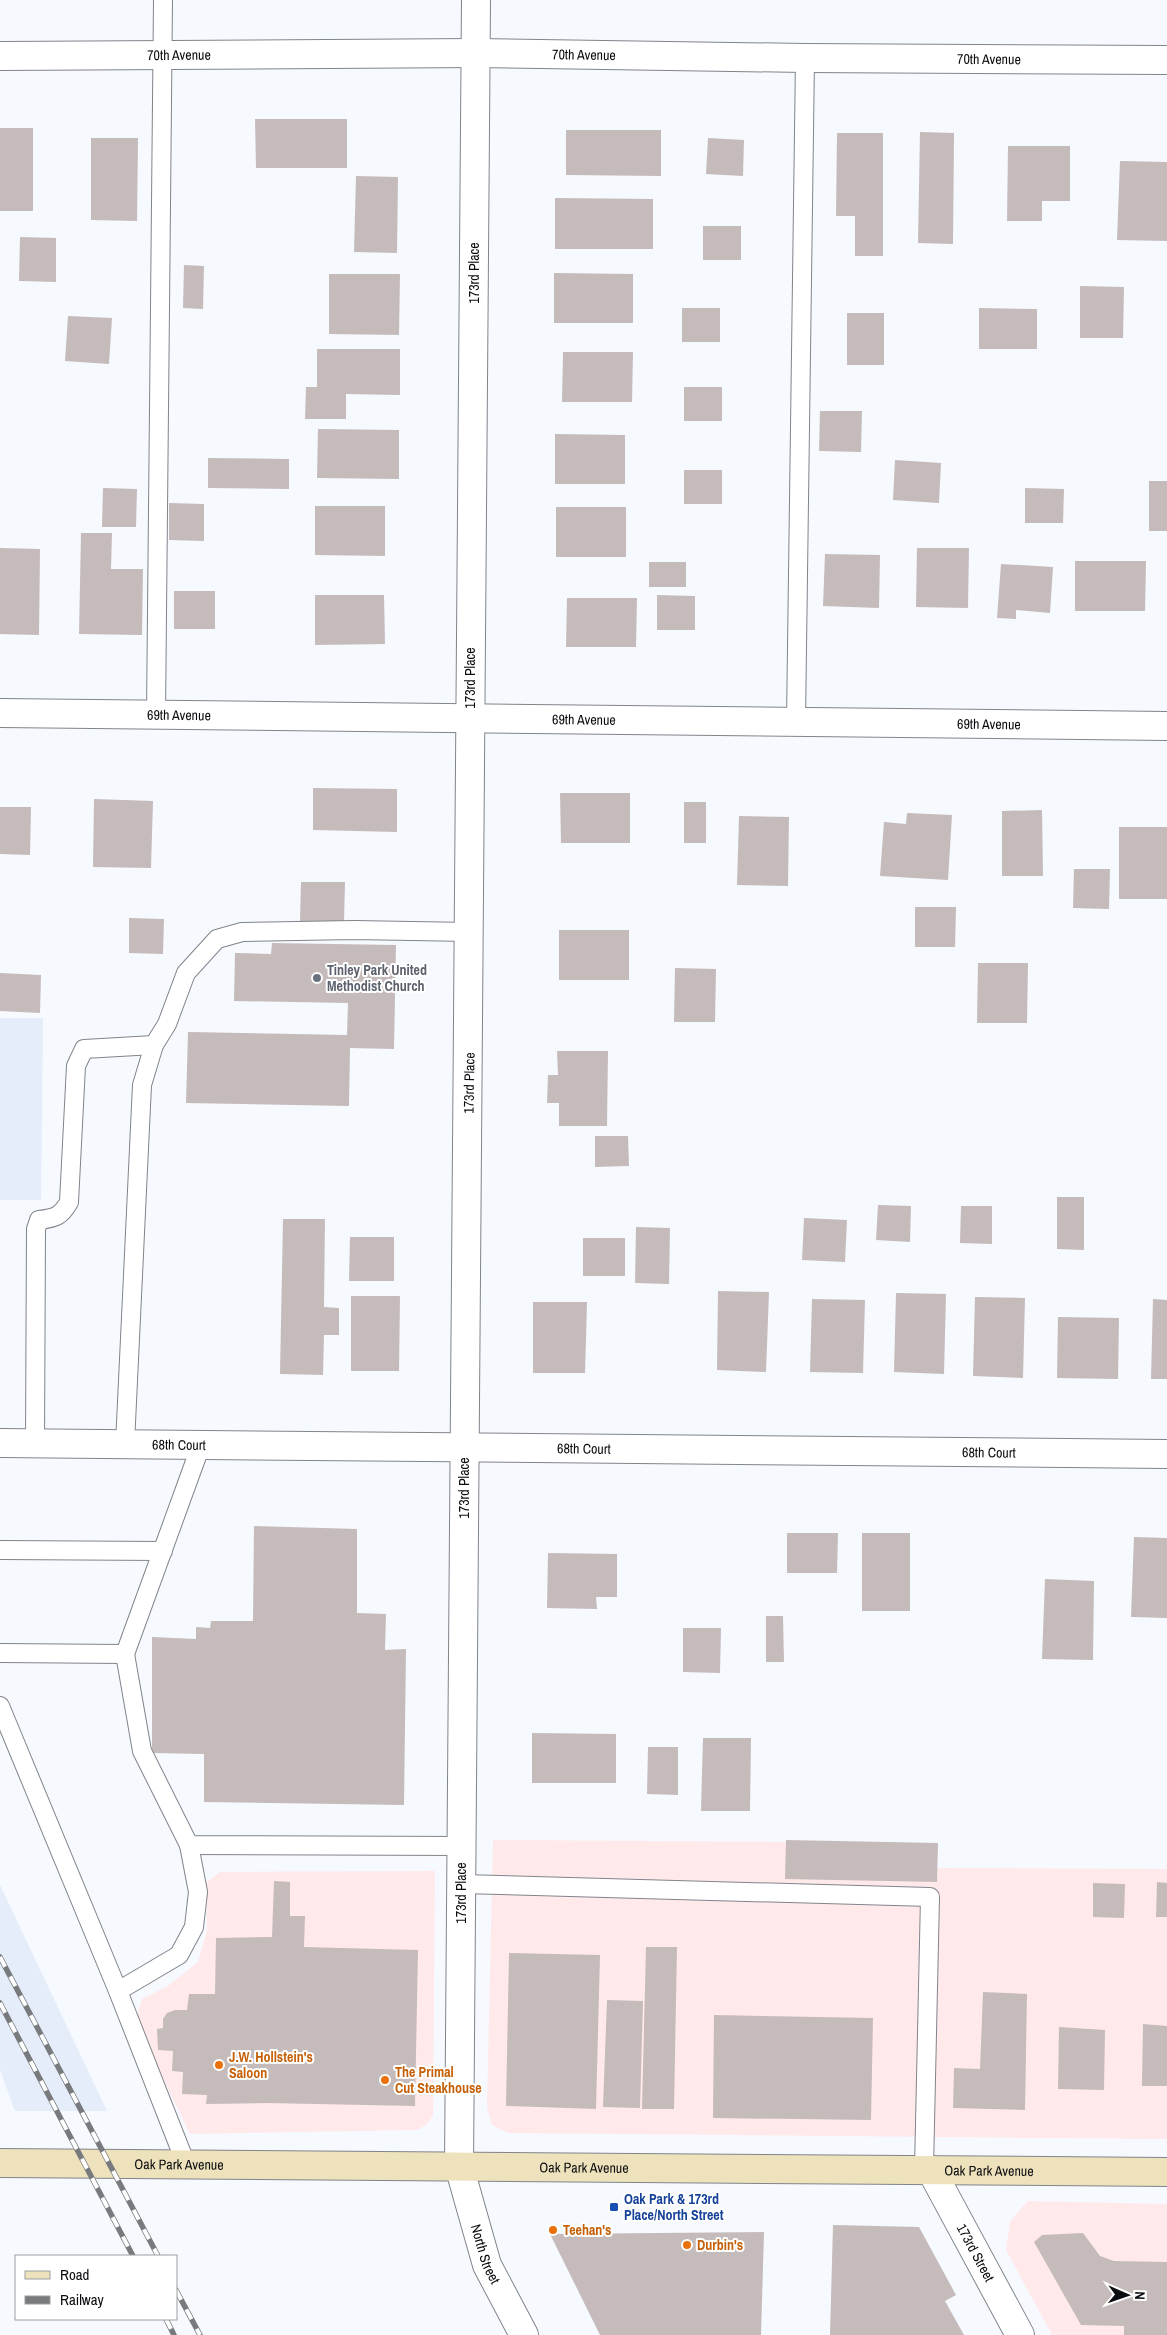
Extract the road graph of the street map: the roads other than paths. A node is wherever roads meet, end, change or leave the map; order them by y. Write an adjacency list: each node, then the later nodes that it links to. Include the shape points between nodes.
1 (163, 0): 4 (lane)
2 (476, 0): 3 (street, 173rd Place)
3 (476, 53): 4 (street, 70th Avenue); 6 (street, 70th Avenue); 10 (street, 173rd Place)
4 (162, 55): 5 (street, 70th Avenue); 9 (lane)
5 (0, 56)
6 (805, 58): 7 (street, 70th Avenue); 11 (lane)
7 (1167, 60)
8 (0, 713): 9 (street, 69th Avenue)
9 (156, 715): 10 (street, 69th Avenue)
10 (470, 719): 11 (street, 69th Avenue); 13 (street, 173rd Place)
11 (796, 722): 12 (street, 69th Avenue)
12 (1167, 726)
13 (470, 932): 14 (lane, via 242,932 217,939 186,973 167,1024); 19 (street, 173rd Place)
14 (154, 1045): 16 (lane, via 84,1049 76,1066 69,1202 63,1212 53,1218 39,1220 36,1229); 17 (lane, via 142,1085)
15 (0, 1443): 16 (street, 68th Court)
16 (35, 1443): 17 (street, 68th Court)
17 (125, 1444): 18 (street, 68th Court)
18 (201, 1445): 19 (street, 68th Court); 22 (lane)
19 (465, 1448): 20 (street, 68th Court); 27 (street, 173rd Place)
20 (1167, 1454)
21 (0, 1550): 22 (lane)
22 (163, 1551): 24 (lane)
23 (0, 1653): 24 (lane)
24 (126, 1654): 26 (lane, via 142,1751)
25 (0, 1706): 29 (lane)
26 (189, 1845): 27 (lane); 29 (lane, via 198,1892 194,1927 180,1955)
27 (462, 1846): 28 (street, 173rd Place)
28 (461, 1884): 32 (street, 173rd Place); 33 (lane, via 930,1897)
29 (118, 1991): 31 (lane)
30 (0, 2163): 31 (street, Oak Park Avenue)
31 (186, 2164): 32 (street, Oak Park Avenue)
32 (459, 2166): 33 (street, Oak Park Avenue); 35 (street, North Street, via 487,2265)
33 (927, 2170): 34 (street, Oak Park Avenue); 36 (street, 173rd Street)
34 (1167, 2172)
35 (524, 2335)
36 (1020, 2335)

